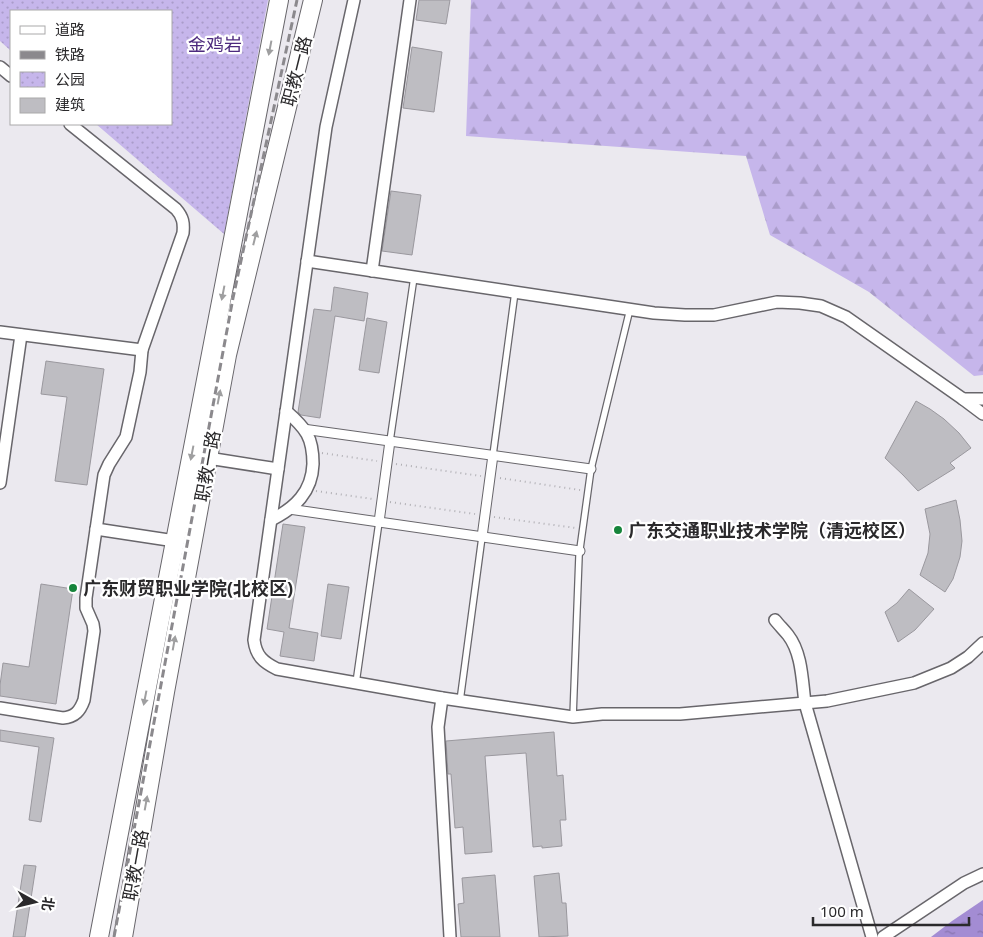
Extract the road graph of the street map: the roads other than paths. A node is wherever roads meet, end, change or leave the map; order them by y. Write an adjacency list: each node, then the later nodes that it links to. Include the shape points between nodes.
1 (279, 0): 32 (main road, 职教一路, one-way to 32)
2 (313, 0): 23 (main road, 职教一路, one-way to 2, via 227,355)
3 (354, 0): 8 (street, via 326,127)
4 (410, 0): 9 (street)
5 (0, 67): 6 (street)
6 (10, 75)
7 (71, 125): 15 (street, via 182,216 183,233)
8 (307, 261): 9 (street); 18 (street)
9 (372, 270): 10 (street)
10 (414, 277): 11 (street); 21 (lane)
11 (515, 292): 12 (street); 22 (lane)
12 (630, 309): 16 (street, via 714,315 777,302 821,306 846,317); 25 (lane)
13 (0, 332): 14 (street)
14 (21, 335): 15 (street); 26 (street)
15 (142, 350): 30 (street, via 126,438 104,475)
16 (963, 398): 17 (street); 19 (street)
17 (983, 399)
18 (286, 410): 20 (street); 24 (street)
19 (983, 414)
20 (303, 429): 21 (street); 27 (street, via 308,435 313,470 304,494)
21 (390, 441): 22 (street); 29 (street)
22 (493, 455): 25 (street); 31 (street)
23 (208, 458): 24 (street); 44 (main road, 职教一路, one-way to 23)
24 (278, 469): 28 (street)
25 (591, 469): 33 (lane)
26 (0, 483)
27 (289, 509): 28 (street); 29 (street)
28 (271, 520): 36 (street, via 255,650 260,658 277,669)
29 (379, 522): 31 (street); 36 (lane)
30 (96, 529): 32 (street); 40 (street, via 86,598 94,641 81,708 76,714 63,718)
31 (482, 537): 33 (street); 38 (lane)
32 (175, 541): 43 (main road, 职教一路, one-way to 43)
33 (580, 551): 41 (lane)
34 (775, 620): 39 (street, via 788,635 800,662)
35 (983, 643): 39 (street, via 951,668 914,683)
36 (356, 683): 37 (street)
37 (442, 698): 38 (street); 45 (street, via 438,727)
38 (460, 701): 41 (street)
39 (805, 703): 41 (street, via 680,714); 46 (street)
40 (0, 708)
41 (573, 717)
42 (983, 874): 47 (street, via 964,883)
43 (99, 937)
44 (123, 937)
45 (450, 937)
46 (872, 937)
47 (883, 937)

